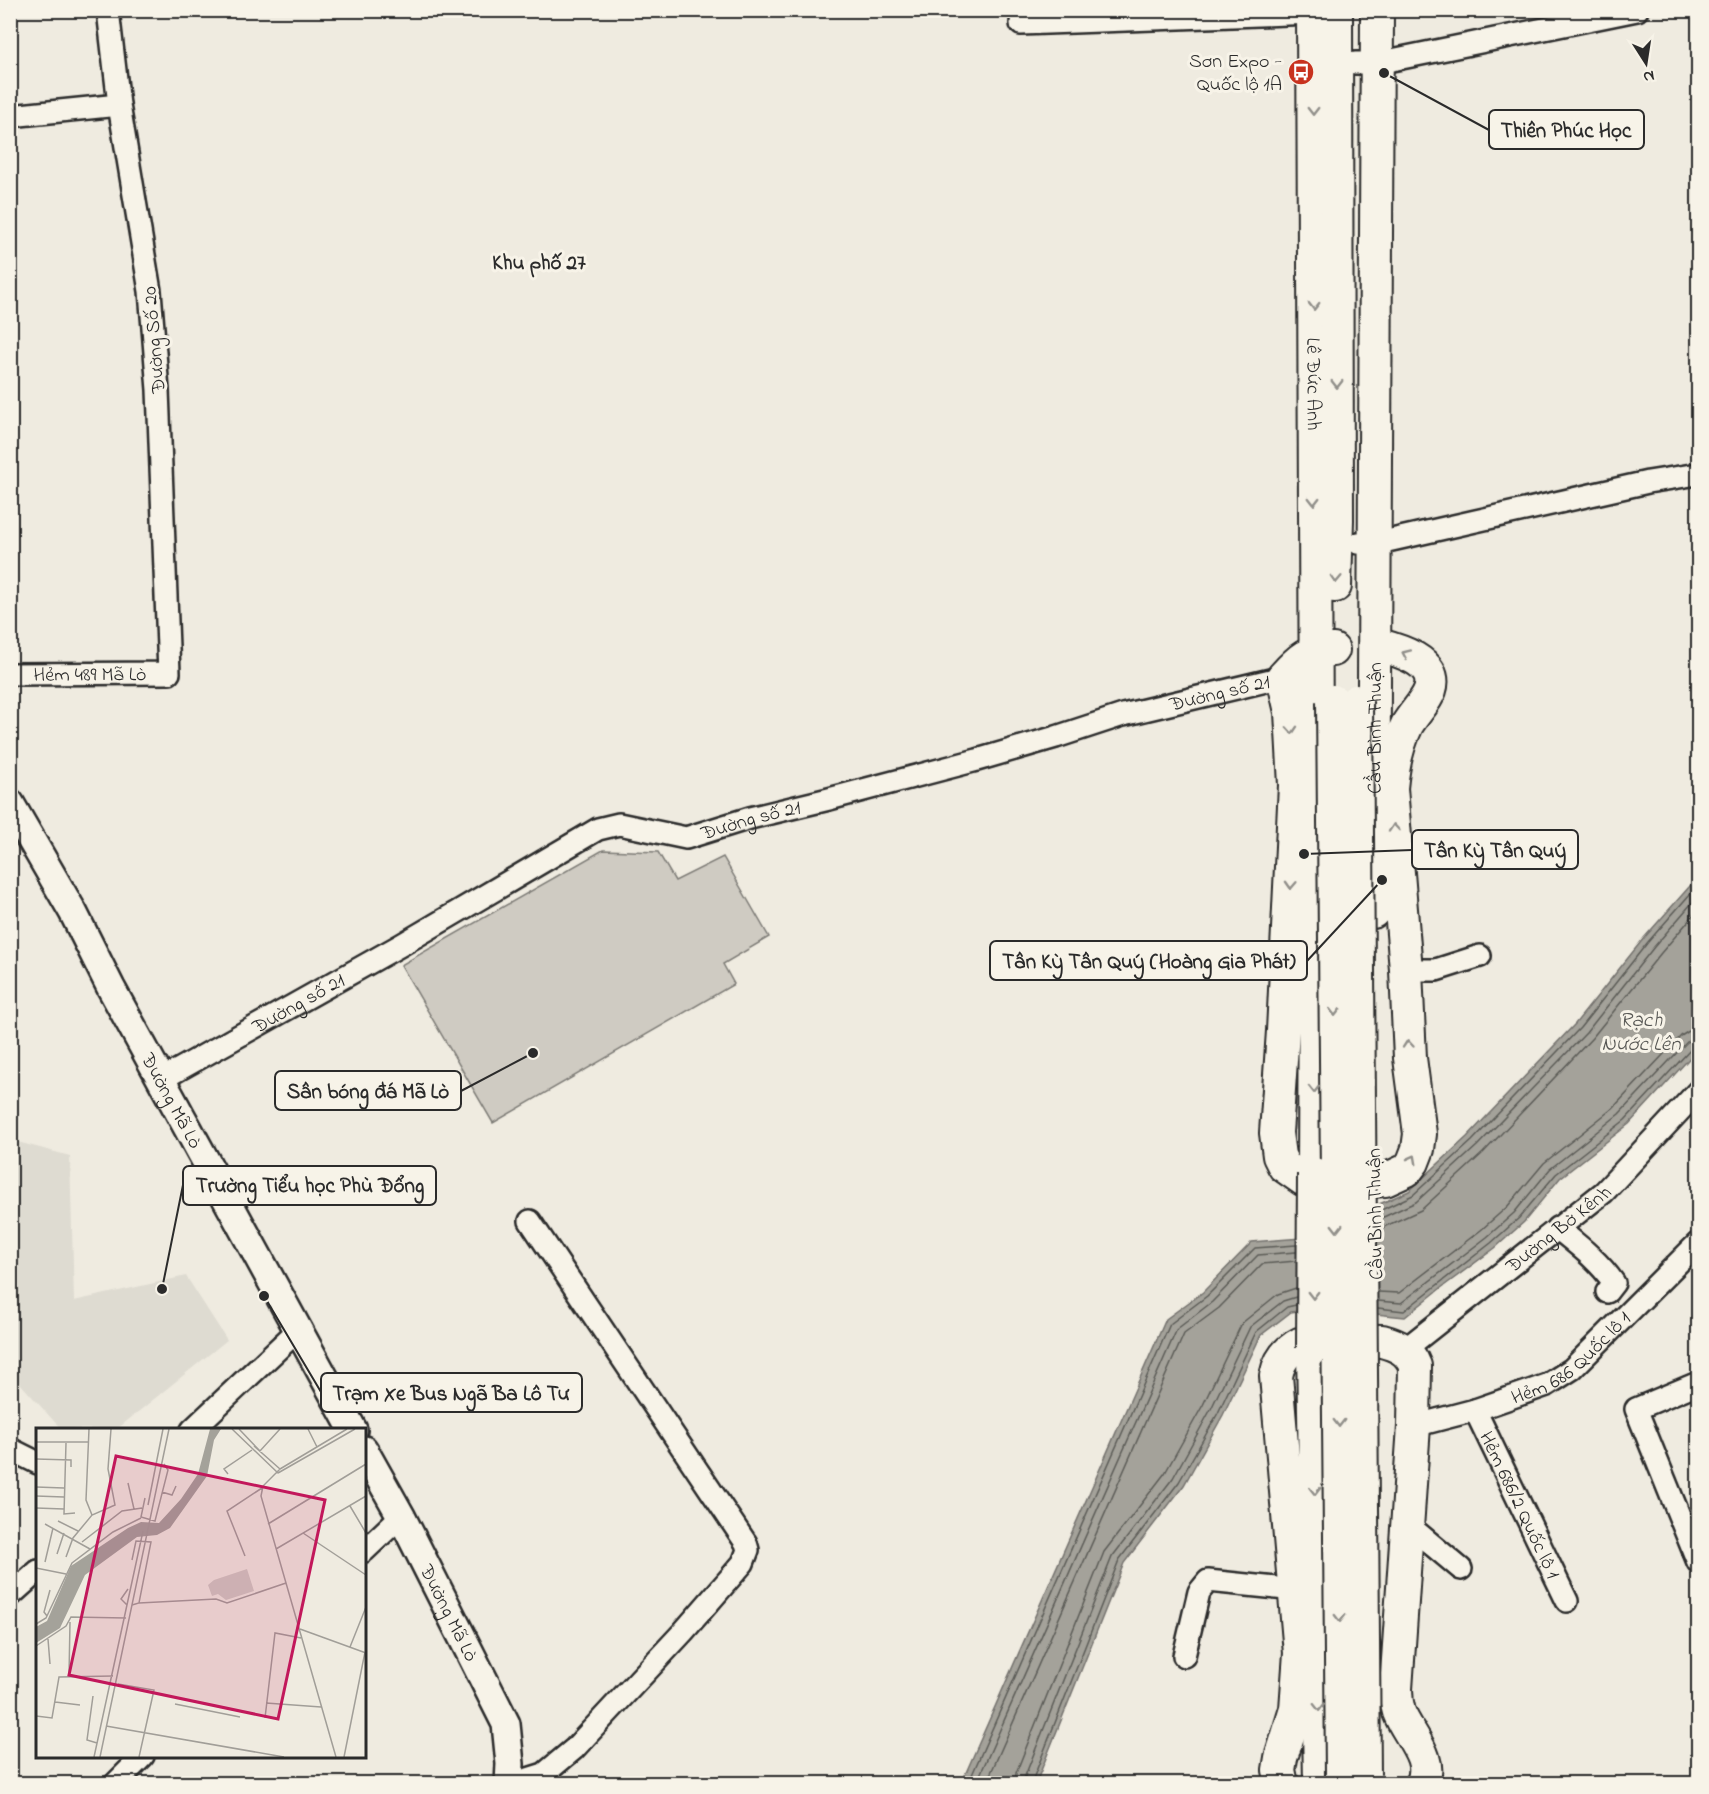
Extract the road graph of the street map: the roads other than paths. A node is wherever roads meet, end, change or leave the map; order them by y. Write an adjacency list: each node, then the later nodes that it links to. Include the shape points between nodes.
1 (108, 10): 8 (street, Đường Số 20)
2 (1022, 10): 6 (street, via 1021,24)
3 (1355, 10): 7 (highway)
4 (1377, 10): 7 (highway)
5 (1637, 10): 7 (street)
6 (1320, 11): 13 (highway, Lê Đức Anh, one-way to 13)
7 (1366, 63): 11 (highway, via 1366,207 1376,484)
8 (119, 105): 9 (street); 14 (street, Đường Số 20, via 150,291 158,390)
9 (10, 116)
10 (1698, 474): 11 (street)
11 (1366, 544): 12 (highway); 17 (highway)
12 (1375, 644): 20 (highway, one-way to 12, via 1391,788 1400,743 1431,682 1415,658); 48 (highway, Cầu Bình Thuận, via 1374,1172)
13 (1324, 650): 16 (highway, via 1292,667); 17 (highway, Lê Đức Anh); 48 (highway, Lê Đức Anh, one-way to 48, bridge, via 1316,757 1313,1348)
14 (169, 673): 15 (street, Hẻm 489 Mã Lò)
15 (10, 674)
16 (1283, 677): 20 (highway, one-way to 20, via 1291,712 1295,784 1276,1133 1284,1167 1305,1180 1329,1184 1385,1180 1407,1170 1413,1162 1420,1134 1409,1050); 21 (street, Đường số 21, via 1123,715 988,757 686,838 619,824 598,829)
17 (1344, 701): 48 (highway, Cầu Bình Thuận, bridge)
18 (10, 803): 21 (main road, Đường Mã Lò)
19 (1480, 956): 20 (street, via 1436,970)
20 (1406, 970)
21 (162, 1079): 27 (main road, Đường Mã Lò)
22 (1698, 1090): 24 (street, Đường Bờ Kênh, via 1604,1192)
23 (530, 1221): 50 (street, via 748,1550 743,1563 683,1632 574,1749 544,1774)
24 (1557, 1228): 26 (street, via 1609,1275 1614,1283); 28 (street, Đường Bờ Kênh)
25 (1698, 1243): 30 (street, Hẻm 686 Quốc lộ 1, via 1572,1369 1547,1384)
26 (1607, 1292)
27 (298, 1329): 32 (street); 33 (main road, Đường Mã Lò)
28 (1404, 1350): 31 (highway, via 1415,1365); 43 (highway, via 1382,1341 1316,1339 1296,1345 1281,1359 1276,1388)
29 (1698, 1383): 40 (street, via 1636,1409)
30 (1475, 1410): 31 (street, Hẻm 686 Quốc lộ 1); 45 (street, Hẻm 686/2 Quốc lộ 1)
31 (1414, 1426): 38 (highway)
32 (194, 1428)
33 (352, 1428)
34 (10, 1449): 36 (street)
35 (366, 1454): 37 (main road, Đường Mã Lò)
36 (36, 1462)
37 (401, 1516): 39 (street); 50 (main road, Đường Mã Lò, via 506,1724)
38 (1406, 1523): 41 (street); 52 (highway, via 1395,1689 1400,1713 1422,1755)
39 (366, 1549)
40 (1698, 1562)
41 (1461, 1569)
42 (36, 1573): 44 (street)
43 (1296, 1590): 46 (street, via 1208,1581 1199,1592); 51 (highway, via 1299,1684 1281,1758)
44 (10, 1596)
45 (1567, 1601)
46 (1184, 1656)
47 (141, 1758): 49 (street)
48 (1352, 1781)
49 (115, 1784)
50 (511, 1784)
51 (1282, 1784)
52 (1422, 1784)

